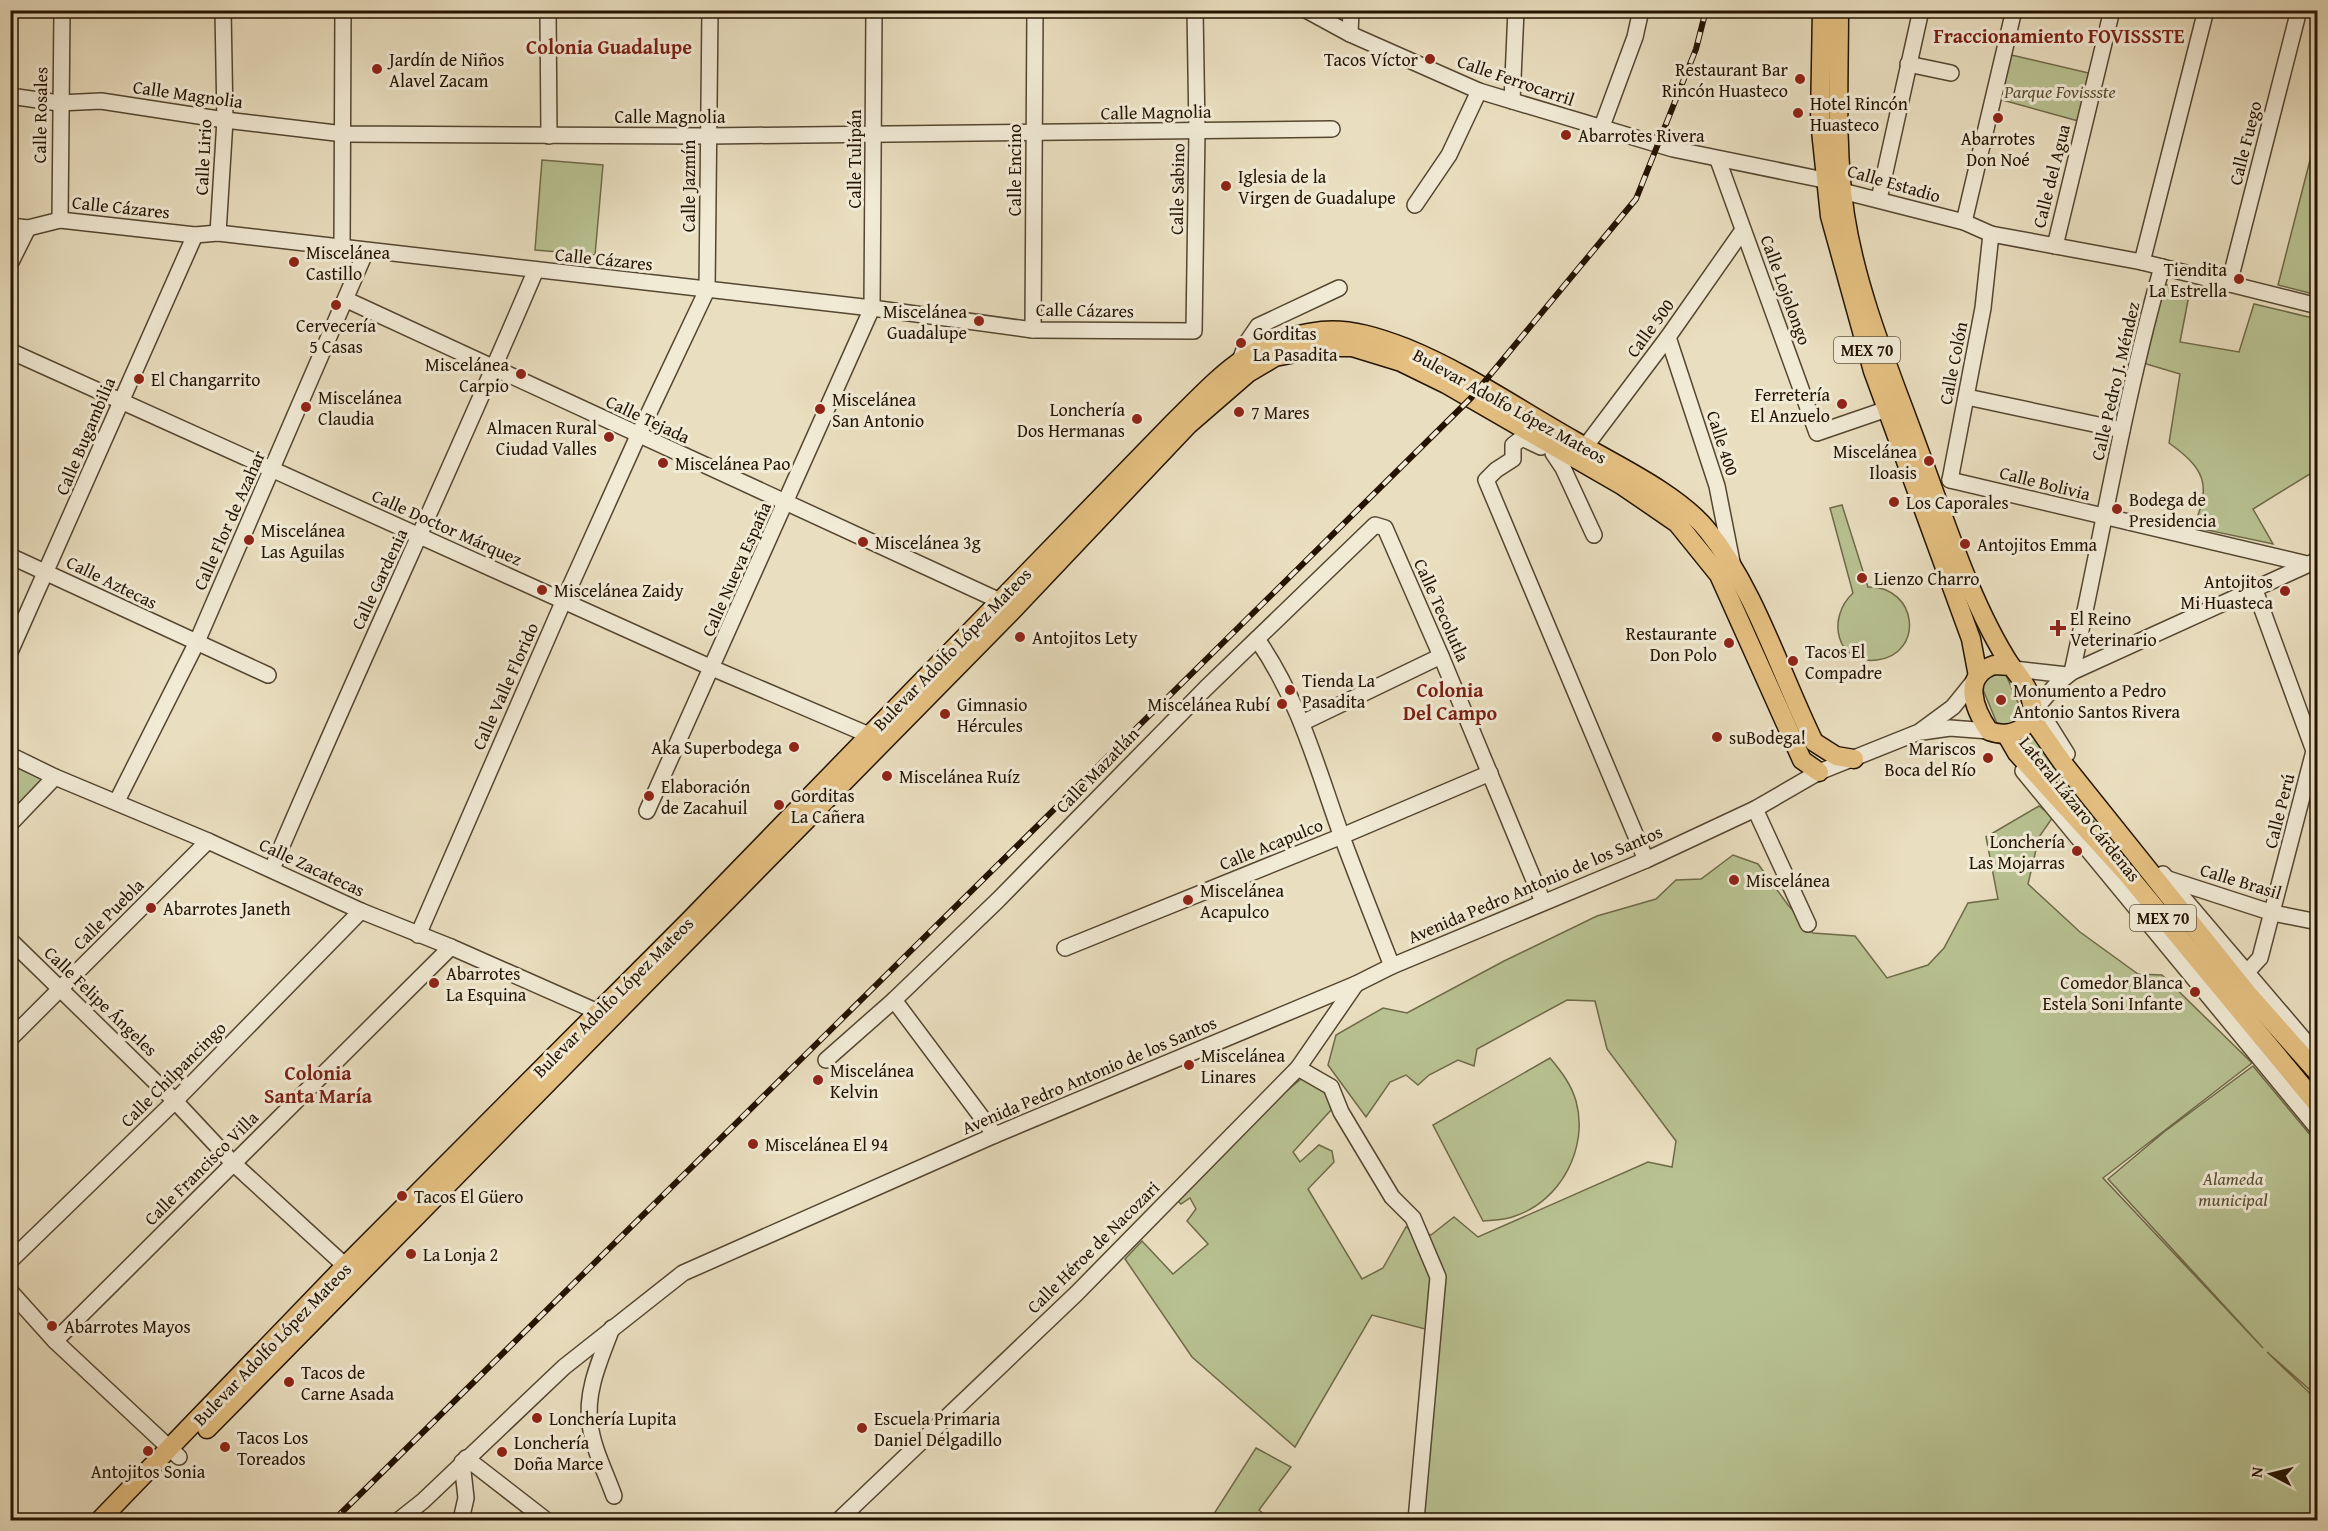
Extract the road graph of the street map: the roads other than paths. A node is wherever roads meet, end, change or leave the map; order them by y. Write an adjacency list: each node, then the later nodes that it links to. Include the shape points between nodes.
1 (62, 10): 26 (street, Calle Rosales)
2 (223, 10): 27 (street, Calle Lirio)
3 (343, 10): 33 (street)
4 (548, 10): 34 (street)
5 (710, 10): 35 (street, Calle Jazmín)
6 (874, 10): 31 (street, Calle Tulipán)
7 (1035, 10): 32 (street, Calle Encino)
8 (1195, 10): 30 (street, Calle Sabino)
9 (1306, 10): 20 (street, Calle Ferrocarril)
10 (1352, 10): 20 (street)
11 (1516, 10): 25 (street)
12 (1641, 10): 29 (street)
13 (1821, 10): 37 (main road, MEX 70)
14 (1839, 10): 38 (main road, MEX 70)
15 (1921, 10): 21 (street)
16 (2014, 10): 42 (street)
17 (2112, 10): 49 (street, Calle del Agua)
18 (2206, 10): 52 (street)
19 (2299, 10): 56 (street, Calle Fuego)
20 (1350, 34): 23 (street, Calle Ferrocarril)
21 (1908, 64): 22 (street); 39 (street)
22 (1951, 73)
23 (1479, 91): 25 (street, Calle Ferrocarril); 40 (street, via 1449,155)
24 (10, 96): 26 (street, Calle Magnolia)
25 (1512, 101): 29 (street, Calle Ferrocarril)
26 (59, 103): 27 (street, Calle Magnolia, via 101,101); 41 (street, Calle Rosales)
27 (225, 120): 33 (street, Calle Magnolia); 46 (street, Calle Lirio)
28 (1332, 129): 30 (street, Calle Magnolia)
29 (1601, 129): 36 (street, Calle Estadio)
30 (1197, 131): 32 (street, Calle Magnolia); 63 (street, Calle Sabino)
31 (874, 133): 32 (street, Calle Magnolia); 35 (street, Calle Magnolia); 61 (street, Calle Tulipán)
32 (1034, 133): 62 (street, Calle Encino)
33 (344, 134): 34 (street, Calle Magnolia); 50 (street)
34 (549, 136): 35 (street, Calle Magnolia)
35 (708, 136): 58 (street, Calle Jazmín)
36 (1718, 160): 37 (street, Calle Estadio); 45 (street, Calle Lojolongo)
37 (1824, 180): 38 (street, Calle Estadio); 70 (main road, MEX 70, via 1849,290)
38 (1842, 191): 39 (street, Calle Estadio); 77 (main road, MEX 70, via 1857,268)
39 (1878, 199): 42 (street, Calle Estadio)
40 (1415, 205)
41 (60, 220): 44 (street, Calle Cázares); 48 (street, Calle Cázares)
42 (1964, 222): 47 (street, Calle Estadio)
43 (10, 226): 44 (street, Calle Cázares)
44 (28, 228): 53 (street)
45 (1743, 230): 64 (street, Calle 500); 70 (street, Calle Lojolongo, via 1817,433)
46 (218, 233): 48 (street, Calle Cázares); 50 (street, Calle Cázares)
47 (1991, 234): 49 (street, Calle Estadio); 68 (street, Calle Colón)
48 (195, 235): 69 (street, Calle Bugambilia)
49 (2055, 246): 52 (street, Calle Estadio)
50 (342, 247): 51 (street, Calle Cázares)
51 (366, 251): 55 (street, Calle Cázares); 59 (street, Calle Flor de Azahar)
52 (2142, 262): 54 (street)
53 (10, 264)
54 (2162, 267): 56 (street); 71 (street, Calle Pedro J. Méndez)
55 (535, 272): 58 (street, Calle Cázares); 67 (street, Calle Gardenia)
56 (2229, 284): 60 (street)
57 (1339, 288): 66 (street, via 1258,326)
58 (707, 290): 61 (street, Calle Cázares); 72 (street, Calle Valle Florido)
59 (347, 300): 67 (street, Calle Tejada); 75 (street, Calle Flor de Azahar)
60 (2318, 306)
61 (872, 308): 62 (street, Calle Cázares); 78 (street, Calle Nueva España)
62 (1033, 330): 63 (street, Calle Cázares)
63 (1194, 331)
64 (1668, 338): 73 (street, Calle 500); 83 (street, Calle 400, via 1717,486)
65 (10, 351): 69 (street, Calle Doctor Márquez)
66 (1241, 358): 73 (main road, Bulevar Adolfo López Mateos, via 1293,336 1324,331 1382,339 1442,365); 88 (main road, Bulevar Adolfo López Mateos, via 1172,424)
67 (494, 369): 72 (street, Calle Tejada); 81 (street, Calle Gardenia)
68 (1967, 397): 71 (street); 76 (street, Calle Colón)
69 (121, 401): 75 (street, Calle Doctor Márquez); 85 (street, Calle Bugambilia)
70 (1887, 408): 97 (main road, MEX 70, via 1971,639)
71 (2122, 430): 79 (street, Calle Pedro J. Méndez)
72 (638, 436): 78 (street, Calle Tejada); 87 (street, Calle Valle Florido)
73 (1585, 447): 83 (main road, Bulevar Adolfo López Mateos, via 1685,508)
74 (1555, 451): 80 (street); 88 (main road, Bulevar Adolfo López Mateos, via 1446,384 1378,353 1326,347 1275,357 1248,373 1188,425); 106 (main road, Bulevar Adolfo López Mateos, via 1623,486 1677,523 1700,549 1719,575 1802,760); 115 (street, via 1522,438 1514,445 1513,459 1486,480)
75 (272, 470): 81 (street, Calle Doctor Márquez); 90 (street, Calle Flor de Azahar)
76 (1950, 480): 77 (street); 79 (street, Calle Bolivia)
77 (1933, 488): 94 (main road, MEX 70, via 1991,633)
78 (787, 504): 88 (street, Calle Tejada); 93 (street, Calle Nueva España)
79 (2106, 518): 84 (street, Calle Bolivia); 95 (street, Calle Pedro J. Méndez)
80 (1594, 535)
81 (420, 537): 87 (street, Calle Doctor Márquez); 116 (street, Calle Gardenia, via 339,710)
82 (10, 556): 85 (street, Calle Aztecas)
83 (1732, 562): 105 (main road, Bulevar Adolfo López Mateos, via 1814,742 1836,756)
84 (2312, 562): 86 (street)
85 (48, 573): 90 (street, Calle Aztecas); 91 (street, Calle Bugambilia)
86 (2255, 590): 95 (street); 103 (street, Calle Perú)
87 (564, 600): 93 (street, Calle Doctor Márquez); 124 (street, Calle Valle Florido)
88 (1005, 606): 102 (main road, Bulevar Adolfo López Mateos); 133 (main road, Bulevar Adolfo López Mateos)
89 (1257, 639): 92 (street, Calle Tecolutla, via 1375,525 1385,528); 99 (street); 132 (street, Calle Mazatlán)
90 (196, 644): 96 (street, Calle Aztecas); 109 (street, Calle Flor de Azahar)
91 (10, 652)
92 (1441, 656): 99 (street); 107 (street, Calle Tecolutla)
93 (712, 668): 102 (street, Calle Doctor Márquez); 111 (street, Calle Nueva España)
94 (2013, 668): 95 (street); 97 (main road, via 1994,665); 98 (main road, MEX 70, via 2028,690)
95 (2069, 673): 98 (street)
96 (268, 675)
97 (1976, 679): 100 (street, via 1953,707); 101 (main road, MEX 70, via 1972,690 1977,710)
98 (2034, 712): 101 (main road, via 2018,731); 117 (street, Lateral Lázaro Cárdenas); 117 (main road, MEX 70, via 2062,762)
99 (1304, 722): 113 (street)
100 (1920, 732): 101 (street, via 1950,728); 105 (street, Avenida Pedro Antonio de los Santos)
101 (1997, 733): 118 (main road, MEX 70); 141 (street, Lateral Lázaro Cárdenas, via 2026,775)
102 (869, 735): 133 (main road, Bulevar Adolfo López Mateos)
103 (2316, 752): 121 (street, Calle Perú)
104 (10, 755): 108 (street, Calle Zacatecas)
105 (1854, 759): 106 (street, Avenida Pedro Antonio de los Santos)
106 (1820, 772): 110 (street, Avenida Pedro Antonio de los Santos)
107 (1490, 773): 113 (street, Calle Acapulco); 119 (street, Calle Tecolutla)
108 (55, 777): 109 (street, Calle Zacatecas); 112 (street)
109 (117, 801): 114 (street, Calle Zacatecas)
110 (1755, 809): 115 (street, Avenida Pedro Antonio de los Santos); 123 (street)
111 (647, 811)
112 (10, 824)
113 (1342, 836): 127 (street, Calle Acapulco); 128 (street)
114 (208, 841): 116 (street, Calle Zacatecas); 131 (street, Calle Puebla)
115 (1646, 860): 119 (street, Avenida Pedro Antonio de los Santos)
116 (272, 869): 120 (street, Calle Zacatecas)
117 (2155, 872): 118 (main road); 121 (street, Calle Brasil); 129 (street, Lateral Lázaro Cárdenas); 138 (main road, MEX 70, via 2247,993)
118 (2128, 875): 140 (main road, MEX 70)
119 (1542, 902): 128 (street, Avenida Pedro Antonio de los Santos)
120 (361, 911): 124 (street, Calle Zacatecas); 139 (street, Calle Chilpancingo)
121 (2273, 913): 122 (street, Calle Brasil); 129 (street, Calle Perú, via 2260,958)
122 (2318, 922)
123 (1808, 924)
124 (418, 935): 126 (street, Calle Zacatecas)
125 (10, 940): 131 (street, Calle Felipe Ángeles)
126 (451, 947): 133 (street, Calle Zacatecas); 143 (street, Calle Francisco Villa)
127 (1065, 948)
128 (1392, 966): 130 (street, Avenida Pedro Antonio de los Santos)
129 (2247, 972): 135 (street, Lateral Lázaro Cárdenas)
130 (1356, 984): 137 (street, Calle Héroe de Nacozari); 142 (street, Avenida Pedro Antonio de los Santos)
131 (61, 989): 134 (street, Calle Puebla); 139 (street, Calle Felipe Ángeles)
132 (894, 1000): 136 (street); 142 (street)
133 (598, 1019): 145 (main road, Bulevar Adolfo López Mateos)
134 (10, 1039)
135 (2318, 1056)
136 (826, 1060)
137 (1298, 1068): 157 (street, Calle Héroe de Nacozari, via 1077,1293); 158 (street, via 1331,1087 1341,1112 1392,1197 1413,1218 1438,1277)
138 (2318, 1072)
139 (175, 1101): 143 (street, Calle Felipe Ángeles); 144 (street, Calle Chilpancingo)
140 (2318, 1105)
141 (2318, 1129)
142 (996, 1135): 147 (street, Avenida Pedro Antonio de los Santos, via 683,1273)
143 (233, 1163): 145 (street, Calle Felipe Ángeles); 148 (street, Calle Francisco Villa)
144 (10, 1261)
145 (352, 1272): 149 (main road, Bulevar Adolfo López Mateos)
146 (10, 1291): 148 (street)
147 (612, 1328): 150 (street, Avenida Pedro Antonio de los Santos, via 564,1366); 151 (street, via 590,1397 590,1424)
148 (55, 1341): 149 (street)
149 (175, 1453): 152 (main road, Bulevar Adolfo López Mateos); 153 (main road, Bulevar Adolfo López Mateos)
150 (464, 1460): 154 (street, Avenida Pedro Antonio de los Santos); 155 (street, via 466,1498); 156 (street)
151 (614, 1496)
152 (100, 1521)
153 (117, 1521)
154 (399, 1521)
155 (461, 1521)
156 (546, 1521)
157 (839, 1521)
158 (1416, 1521)

